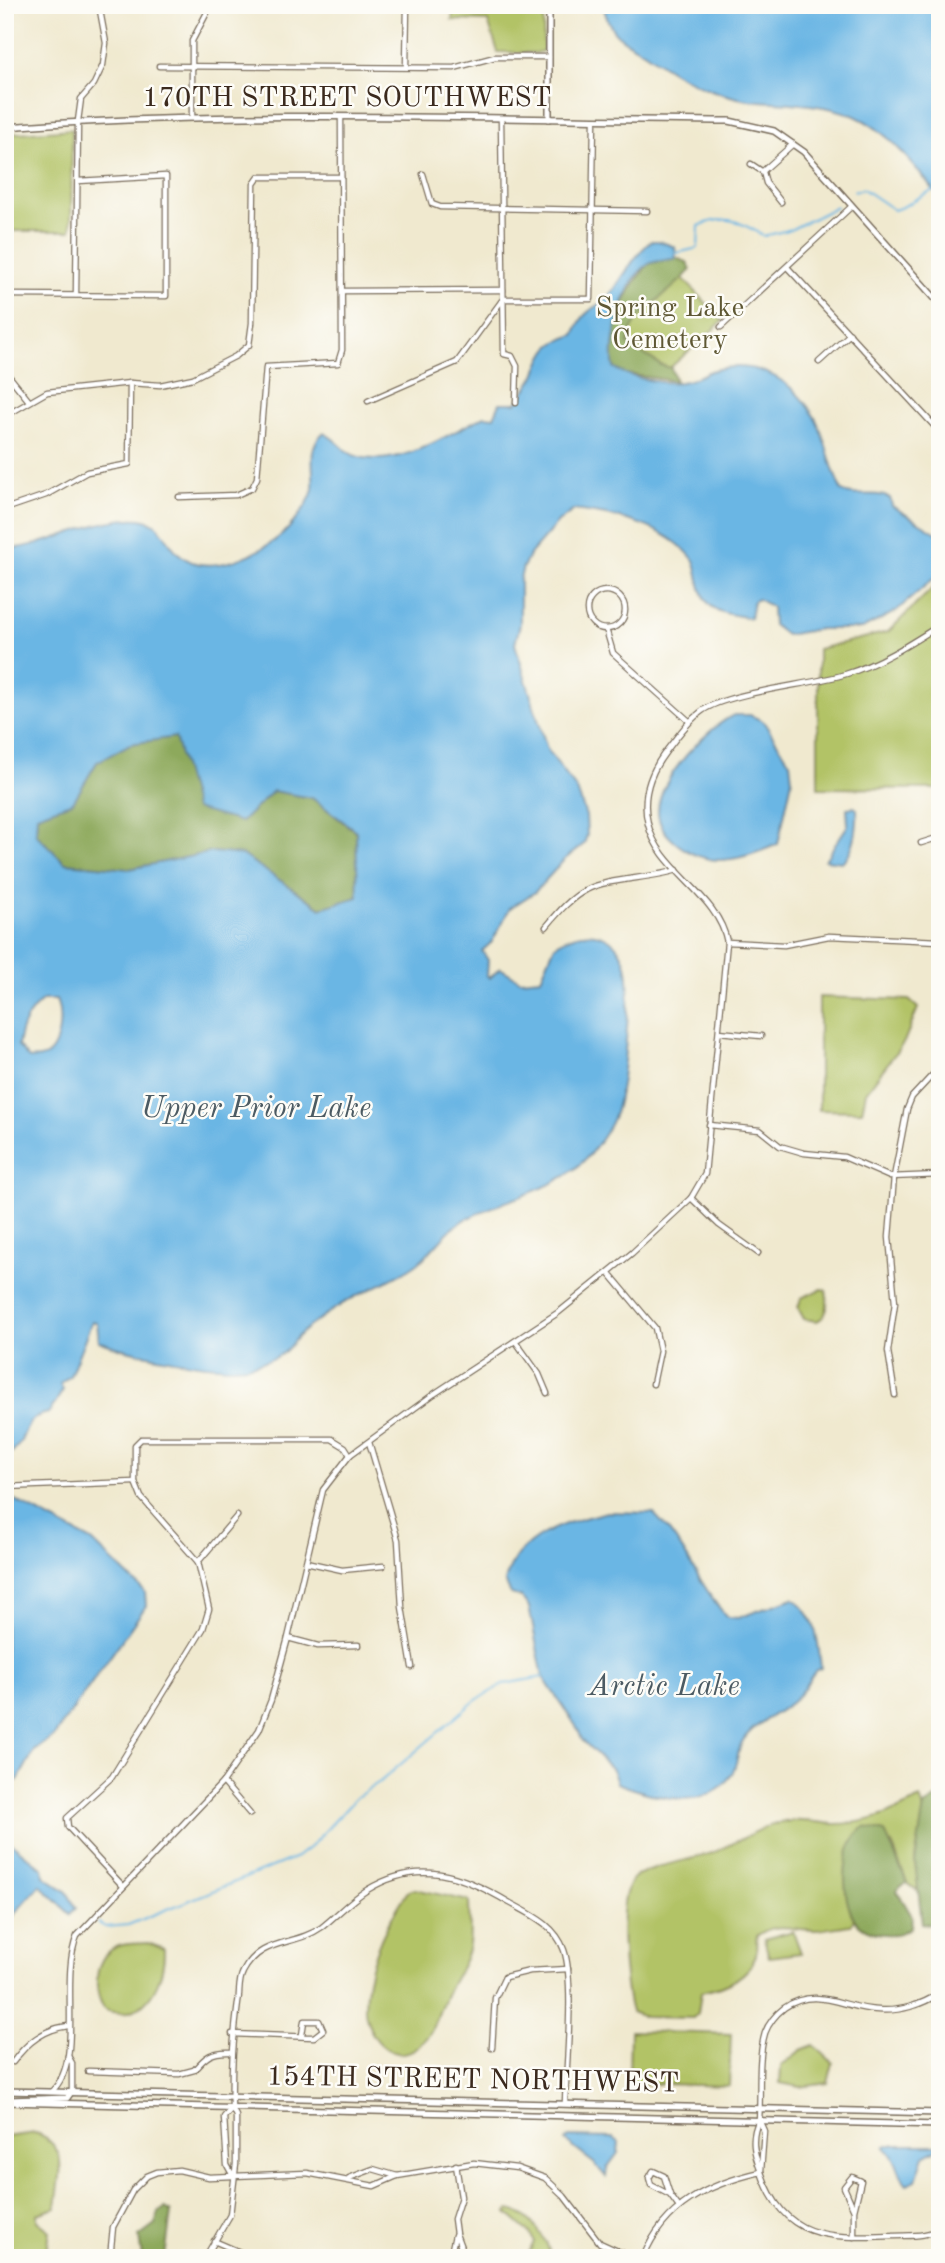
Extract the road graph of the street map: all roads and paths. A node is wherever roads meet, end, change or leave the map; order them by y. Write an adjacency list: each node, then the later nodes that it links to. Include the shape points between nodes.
1 (8, 5): 6 (street, via 10,26)
2 (99, 5): 16 (street, via 106,43 103,65 81,99)
3 (211, 5): 9 (street, via 192,41)
4 (407, 5): 10 (street)
5 (550, 5): 7 (street)
6 (5, 42)
7 (549, 57): 10 (street, via 495,57 454,68); 14 (street)
8 (159, 66): 9 (street)
9 (192, 66): 10 (street); 12 (street)
10 (406, 67)
11 (341, 117): 12 (street, 170TH STREET SOUTHWEST); 13 (street, 170TH STREET SOUTHWEST); 22 (street)
12 (192, 118): 16 (street, 170TH STREET SOUTHWEST)
13 (501, 119): 14 (street, 170TH STREET SOUTHWEST); 26 (street)
14 (549, 119): 15 (street, 170TH STREET SOUTHWEST)
15 (594, 120): 18 (street, 170TH STREET SOUTHWEST, via 751,124 774,131); 27 (street)
16 (78, 121): 17 (street, 170TH STREET SOUTHWEST); 23 (street)
17 (5, 127)
18 (793, 144): 20 (street); 25 (street, 170TH STREET SOUTHWEST)
19 (751, 164): 20 (street)
20 (763, 172): 24 (street)
21 (423, 174): 26 (street, via 432,204)
22 (341, 177): 31 (street); 40 (street, via 259,177 254,184 248,345 193,378 160,385)
23 (78, 181): 33 (street); 33 (street, via 166,176 166,296)
24 (781, 202)
25 (852, 206): 29 (street); 35 (street, 170TH STREET SOUTHWEST)
26 (503, 208): 27 (street); 30 (street)
27 (592, 209): 28 (street); 34 (street, via 591,299)
28 (647, 211)
29 (788, 268): 36 (street); 37 (street)
30 (503, 290): 31 (street); 34 (street)
31 (343, 291): 46 (street, via 338,363 266,367 257,478 252,488 236,495)
32 (5, 295): 33 (street)
33 (76, 295)
34 (503, 299): 42 (street, via 457,362); 43 (street, via 504,354 512,356 517,366)
35 (940, 304)
36 (721, 327)
37 (850, 334): 38 (street); 45 (street)
38 (819, 362)
39 (5, 371): 41 (street)
40 (130, 383): 41 (street, via 47,392); 47 (street, via 129,464 87,472 46,495)
41 (29, 401): 44 (street)
42 (368, 401)
43 (516, 403)
44 (5, 416)
45 (940, 432)
46 (179, 497)
47 (5, 509)
48 (940, 625): 50 (street, via 884,659 845,674 725,701 705,708)
49 (606, 629): 49 (street, via 621,621 625,611 619,596 605,591 592,597 587,612 592,623); 50 (street, via 619,659)
50 (689, 721): 53 (street, via 653,771 646,789 648,827)
51 (940, 837): 52 (street)
52 (921, 843)
53 (677, 870): 54 (street, via 586,889); 56 (street, via 716,915)
54 (545, 927)
55 (940, 941): 56 (street, via 829,936 784,945)
56 (727, 942): 57 (street)
57 (719, 1032): 58 (street); 60 (street)
58 (761, 1036)
59 (940, 1067): 62 (street, via 912,1097)
60 (709, 1125): 62 (street, via 760,1130 780,1146 844,1157); 63 (street, via 705,1174)
61 (940, 1175): 62 (street)
62 (894, 1177): 69 (street, via 889,1237 895,1303 888,1351)
63 (691, 1198): 64 (street); 65 (street)
64 (758, 1253)
65 (608, 1273): 66 (street); 67 (street, via 655,1328 660,1351)
66 (516, 1342): 68 (street); 70 (street, via 442,1388)
67 (653, 1384)
68 (547, 1393)
69 (895, 1395)
70 (369, 1442): 71 (street); 80 (street, via 398,1541)
71 (350, 1455): 72 (street, via 332,1439 141,1439 135,1445); 76 (street, via 323,1490)
72 (135, 1482): 73 (street); 75 (street, via 141,1496)
73 (5, 1487)
74 (237, 1517): 75 (street)
75 (198, 1562): 83 (street, via 209,1609 203,1629 112,1777 67,1818 68,1826)
76 (306, 1562): 77 (street, via 342,1570); 78 (street)
77 (383, 1566)
78 (288, 1637): 79 (street, via 318,1646); 81 (street, via 259,1730)
79 (358, 1645)
80 (412, 1667)
81 (223, 1782): 82 (street); 83 (street)
82 (250, 1814)
83 (122, 1885): 86 (street, via 83,1928 72,1949)
84 (568, 1969): 87 (street, via 558,1938 535,1916 461,1877 409,1874 386,1879 365,1891 306,1938 255,1953 241,1975); 89 (street, via 505,1977 495,1998); 99 (street)
85 (940, 1993): 101 (street, via 893,2010 862,2008 824,1997 789,2005 765,2031)
86 (68, 2026): 91 (street); 92 (street, via 43,2033)
87 (232, 2034): 88 (street); 90 (street)
88 (302, 2035): 88 (street, via 321,2034 319,2021 304,2021)
89 (492, 2048)
90 (231, 2052): 93 (street, via 216,2051 194,2070 179,2074); 97 (street)
91 (68, 2055): 95 (street, via 61,2083); 96 (street)
92 (13, 2062)
93 (88, 2071)
94 (5, 2091): 95 (street, 154TH STREET NORTHWEST)
95 (52, 2091): 96 (street, 154TH STREET NORTHWEST)
96 (72, 2091): 97 (street, 154TH STREET NORTHWEST); 98 (street, via 66,2098)
97 (232, 2096): 99 (street, 154TH STREET NORTHWEST); 100 (street)
98 (5, 2101): 100 (street, 154TH STREET NORTHWEST)
99 (565, 2104): 101 (street, 154TH STREET NORTHWEST)
100 (232, 2108): 103 (street, 154TH STREET NORTHWEST); 107 (street, via 236,2116); 107 (street, via 224,2117)
101 (760, 2109): 102 (street, 154TH STREET NORTHWEST); 103 (street)
102 (940, 2113)
103 (759, 2120): 104 (street, 154TH STREET NORTHWEST); 106 (street, via 764,2131); 106 (street, via 753,2131)
104 (940, 2125)
105 (456, 2165): 108 (street); 114 (street, via 461,2197 454,2219); 122 (street, via 489,2164 545,2178 600,2243)
106 (761, 2172): 111 (street, via 701,2191); 115 (street, via 771,2198 795,2223 815,2234)
107 (233, 2176): 109 (street, via 307,2173); 116 (street, via 230,2214); 117 (street, via 169,2170 147,2176 133,2190 113,2227)
108 (397, 2176): 109 (street, via 373,2169); 109 (street, via 374,2186)
109 (346, 2179)
110 (670, 2195): 110 (street, via 664,2176 653,2172 651,2185); 111 (street)
111 (678, 2206): 123 (street, via 660,2225)
112 (854, 2210): 112 (street, via 862,2186 852,2177 844,2187); 115 (street)
113 (940, 2227): 115 (street, via 926,2235)
114 (456, 2234): 120 (street); 121 (street)
115 (854, 2237)
116 (214, 2241): 118 (street); 119 (street, via 249,2256)
117 (110, 2258)
118 (205, 2258)
119 (289, 2258)
120 (450, 2258)
121 (465, 2258)
122 (633, 2258)
123 (643, 2258)

